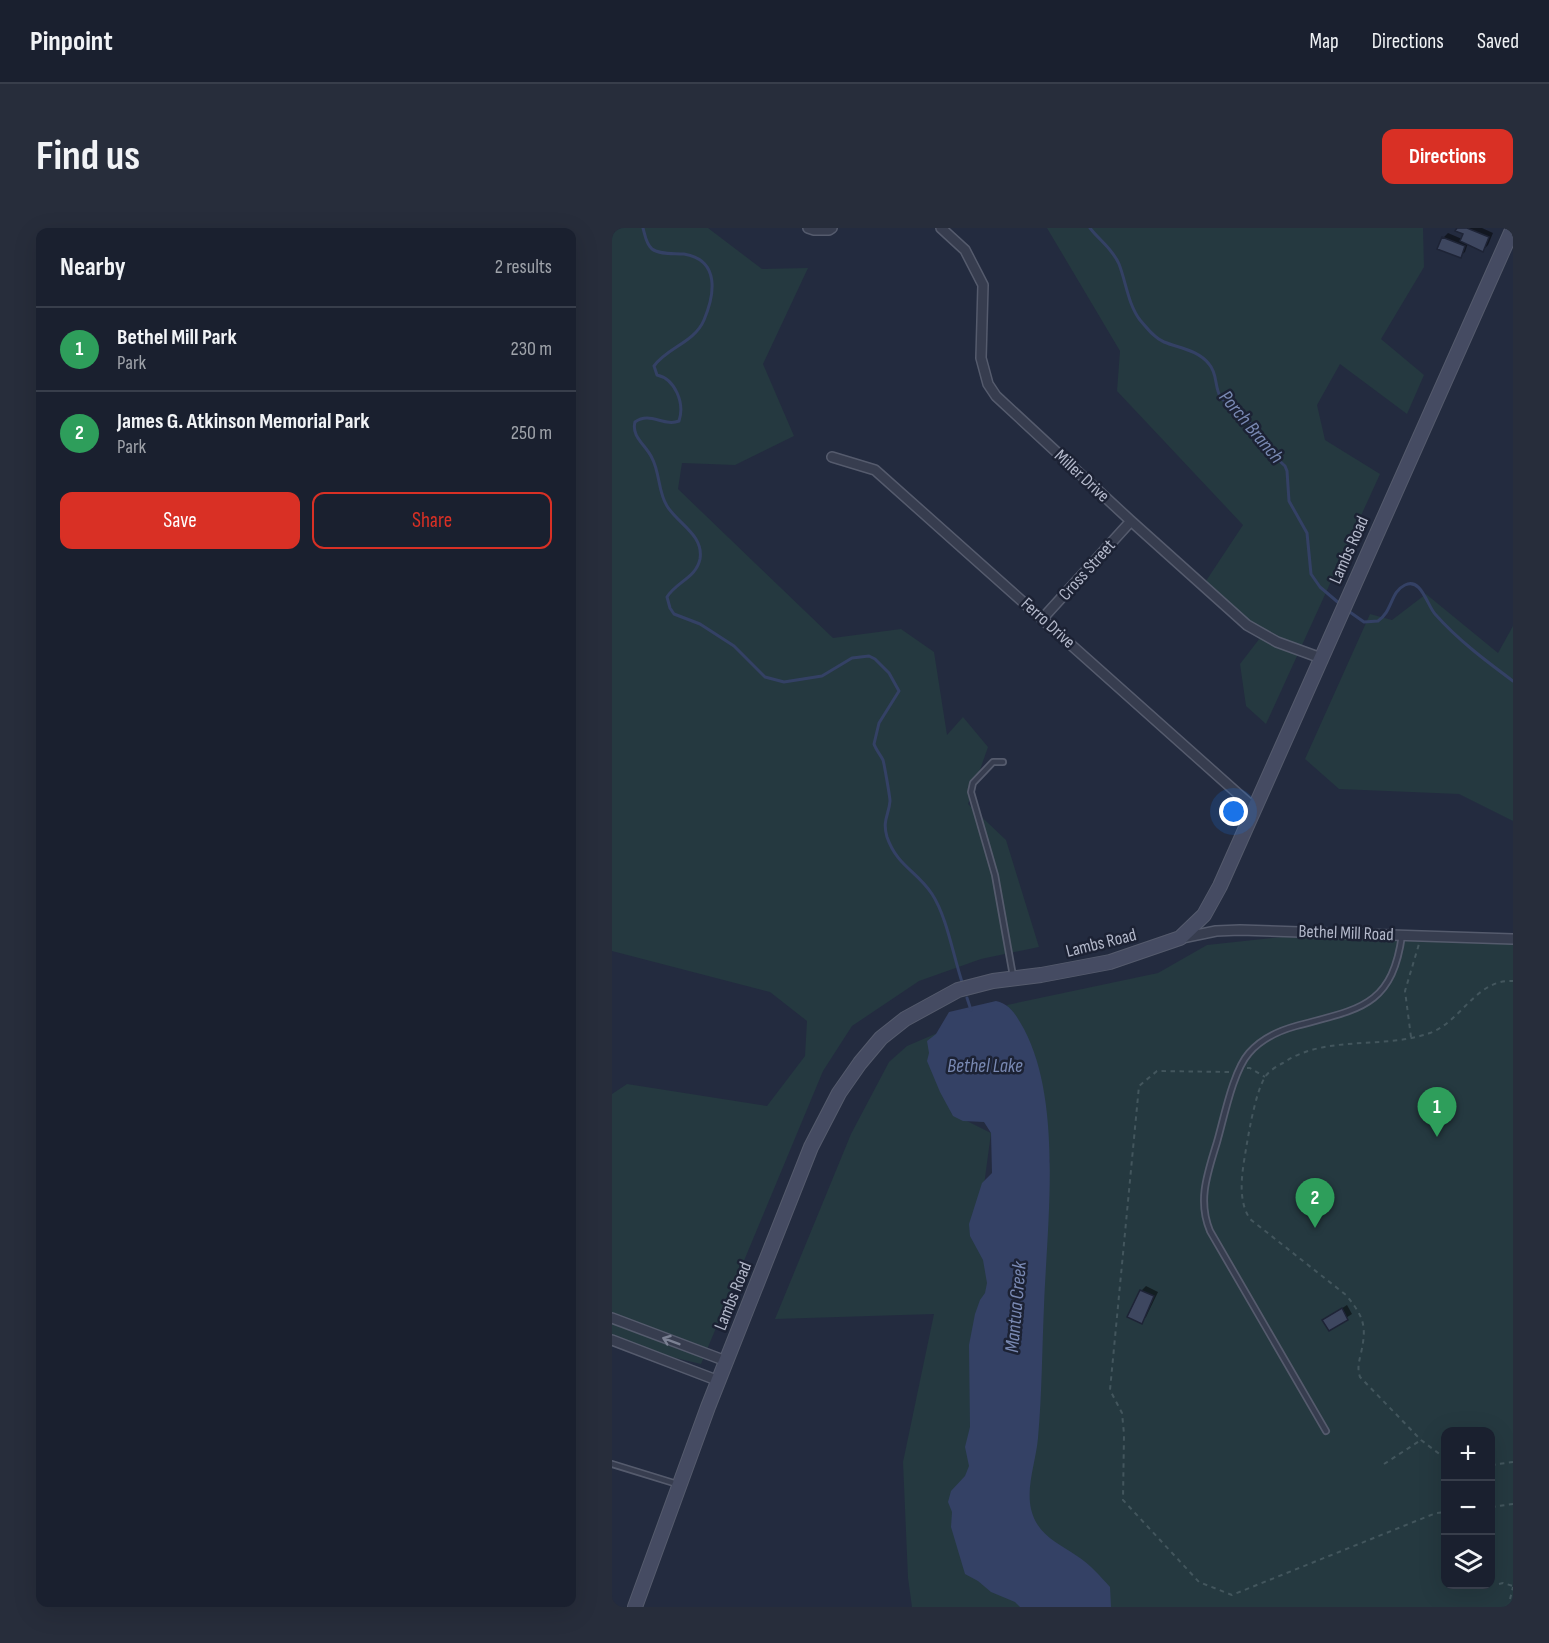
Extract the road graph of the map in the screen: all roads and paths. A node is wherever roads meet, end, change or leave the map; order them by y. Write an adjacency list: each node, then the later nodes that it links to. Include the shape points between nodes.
1 (808, 228): 2 (street)
2 (832, 228)
3 (940, 228): 6 (street, Miller Drive, via 964,250 982,285 981,358 988,384 996,396)
4 (1513, 228): 8 (main road, Lambs Road)
5 (832, 456): 7 (street, Ferro Drive, via 875,470)
6 (1131, 521): 7 (street, Cross Street); 8 (street, Miller Drive, via 1247,624 1277,642)
7 (1042, 618): 10 (street, Ferro Drive)
8 (1321, 658): 10 (main road, Lambs Road)
9 (1003, 762): 15 (lane, via 993,762 973,783 971,792 995,875)
10 (1254, 808): 13 (main road, Lambs Road, via 1213,901)
11 (1402, 935): 12 (street, Bethel Mill Road); 13 (street, Bethel Mill Road, via 1240,930); 18 (lane, via 1394,972 1374,998 1350,1011 1269,1036 1249,1052)
12 (1420, 936): 14 (street, Bethel Mill Road); 17 (path, via 1405,991)
13 (1180, 938): 15 (main road, Lambs Road, via 1110,962)
14 (1513, 939)
15 (1013, 979): 22 (main road, Lambs Road, via 971,986 937,1000 881,1038 860,1063 839,1093 811,1147)
16 (1513, 981): 17 (path, via 1487,987 1440,1028)
17 (1411, 1038): 19 (path, via 1316,1048 1291,1057)
18 (1239, 1069): 19 (path, via 1250,1068); 24 (lane, via 1204,1186 1205,1217); 34 (path, via 1157,1071 1139,1086 1110,1390 1122,1413 1123,1500 1199,1582 1232,1595)
19 (1265, 1077): 25 (path, via 1246,1149 1241,1193 1246,1213 1355,1305 1365,1327 1360,1377)
20 (612, 1318): 22 (street, one-way to 20)
21 (612, 1340): 23 (street)
22 (726, 1361): 23 (main road, Lambs Road)
23 (719, 1381): 31 (main road, Lambs Road)
24 (1326, 1431)
25 (1421, 1440): 26 (path); 29 (path)
26 (1441, 1454)
27 (1513, 1462): 30 (path)
28 (612, 1464): 31 (lane)
29 (1384, 1464)
30 (1495, 1464)
31 (680, 1485): 38 (main road, Lambs Road)
32 (1513, 1504): 33 (path)
33 (1495, 1506)
34 (1441, 1512)
35 (1499, 1584): 36 (path)
36 (1513, 1586): 37 (path)
37 (1510, 1599)
38 (636, 1607)

